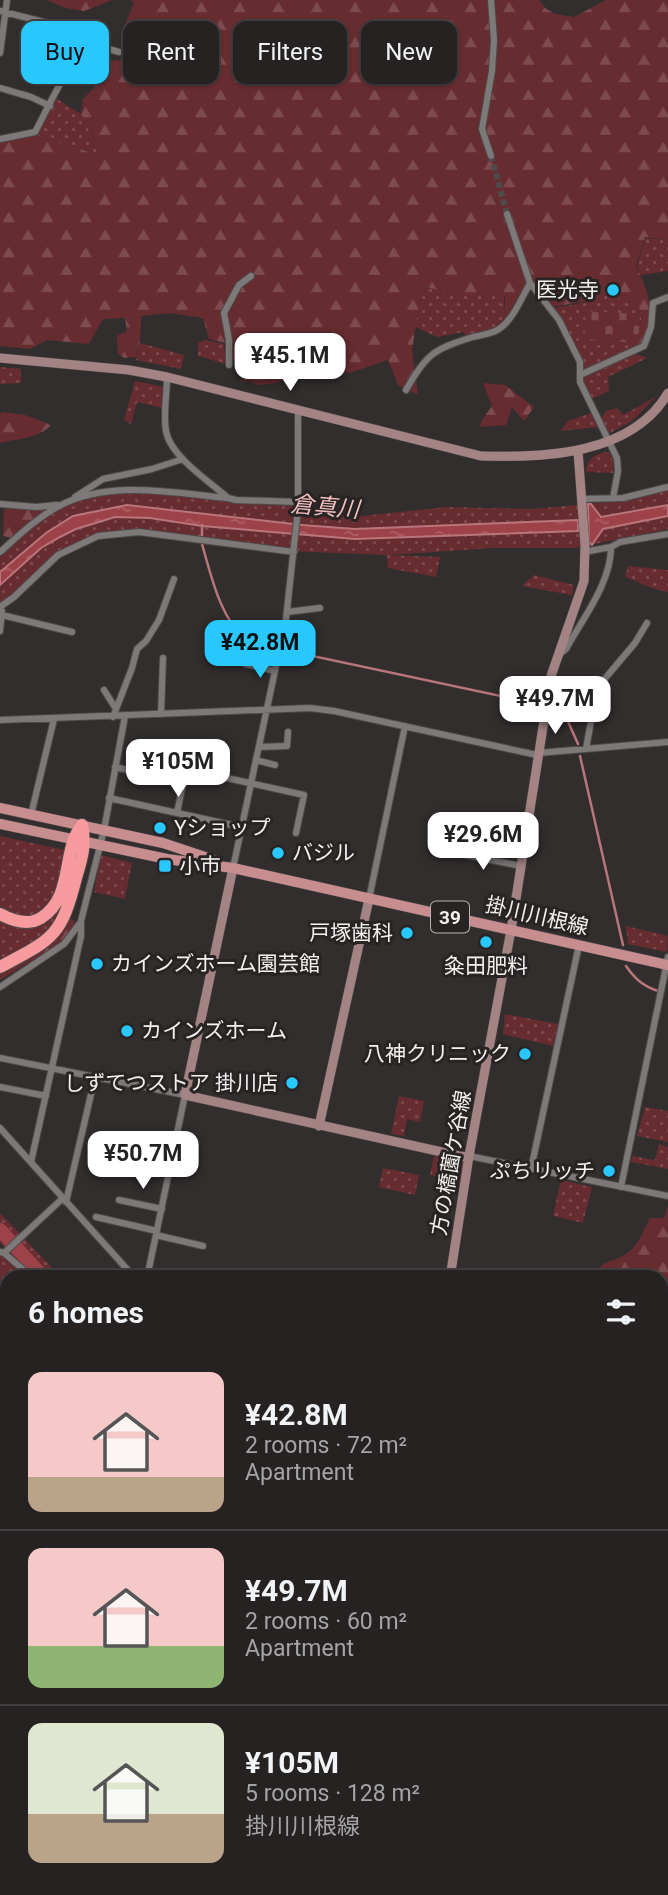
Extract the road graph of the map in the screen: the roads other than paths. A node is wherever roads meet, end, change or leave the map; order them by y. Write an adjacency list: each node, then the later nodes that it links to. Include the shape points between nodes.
1 (7, 0): 3 (street)
2 (491, 0): 12 (street, via 492,71 482,129)
3 (3, 12): 4 (street); 7 (street)
4 (39, 21)
5 (109, 48): 6 (street)
6 (119, 51)
7 (0, 53)
8 (62, 84): 10 (street)
9 (0, 88): 10 (street)
10 (50, 106): 11 (street, via 35,132)
11 (0, 139)
12 (491, 156)
13 (507, 214): 15 (street)
14 (251, 276): 18 (street, via 239,285 224,313)
15 (530, 283): 19 (street, via 559,320 580,362); 21 (street, via 498,331 435,352 421,363)
16 (668, 297): 19 (street, via 653,303 644,346)
17 (0, 358): 20 (street)
18 (229, 365)
19 (580, 375): 24 (street)
20 (167, 377): 23 (street); 26 (street, via 166,430)
21 (406, 390)
22 (667, 397): 24 (street, via 641,423)
23 (298, 411): 25 (street, via 481,456); 34 (street)
24 (609, 440): 25 (street); 29 (street, via 618,471)
25 (578, 451): 31 (street, 方の橋薗ケ谷線)
26 (183, 459): 28 (street); 30 (street, via 103,479)
27 (668, 487): 29 (street)
28 (228, 498): 30 (street, via 133,489); 34 (street)
29 (613, 498): 31 (street)
30 (70, 501): 33 (street)
31 (582, 502): 37 (street, 方の橋薗ケ谷線)
32 (0, 504): 33 (street)
33 (62, 504): 39 (street)
34 (298, 506): 38 (street)
35 (668, 534): 36 (street)
36 (611, 547): 37 (street); 50 (street, via 606,578 566,649)
37 (585, 548): 50 (street, 方の橋薗ケ谷線, via 580,598)
38 (294, 550): 42 (street, via 139,531 99,536 58,555); 43 (street)
39 (0, 552)
40 (174, 579): 54 (street, via 159,620 137,649)
41 (320, 608): 43 (street)
42 (1, 609): 46 (street); 47 (street)
43 (287, 612): 48 (street)
44 (648, 623): 65 (street, via 597,688)
45 (243, 626): 48 (street, via 251,634)
46 (0, 631)
47 (72, 632)
48 (281, 644): 52 (street)
49 (230, 656): 52 (street)
50 (556, 657): 66 (street, 方の橋薗ケ谷線)
51 (163, 658): 56 (street)
52 (275, 671): 55 (street)
53 (104, 690): 54 (street)
54 (116, 709): 58 (street)
55 (268, 709): 56 (street); 61 (street, via 322,709); 64 (street)
56 (161, 714): 57 (street)
57 (125, 716): 58 (street); 69 (street)
58 (113, 717): 59 (street)
59 (54, 719): 60 (street); 75 (street)
60 (0, 720)
61 (405, 726): 66 (street); 88 (street)
62 (288, 732): 64 (street, via 287,746)
63 (668, 742): 65 (street)
64 (259, 747): 67 (street)
65 (586, 749): 66 (street)
66 (538, 754): 82 (street, 方の橋薗ケ谷線)
67 (256, 760): 68 (street); 71 (street)
68 (275, 765)
69 (115, 767): 70 (street); 72 (street)
70 (184, 783): 71 (street, via 186,769); 74 (street)
71 (250, 784): 79 (street); 81 (street, via 304,795)
72 (109, 798): 74 (street); 80 (street)
73 (0, 808): 75 (main road, 掛川川根線 / 39)
74 (177, 813): 79 (street)
75 (32, 815): 77 (main road, 掛川川根線 / 39)
76 (0, 824): 83 (main road, 掛川川根線 / 39)
77 (82, 825): 80 (main road, 掛川川根線 / 39); 83 (highway)
78 (474, 826): 82 (street)
79 (242, 827): 87 (street)
80 (104, 830): 84 (street); 87 (main road, 掛川川根線 / 39, via 163,843)
81 (296, 833)
82 (525, 838): 86 (street, 方の橋薗ケ谷線)
83 (80, 841): 84 (main road, 掛川川根線 / 39); 89 (highway, via 60,898 49,913 22,922); 94 (highway, via 67,913 56,932)
84 (100, 845): 87 (main road, 掛川川根線 / 39); 90 (street)
85 (451, 852): 86 (street)
86 (521, 866): 91 (street, 方の橋薗ケ谷線)
87 (233, 868): 88 (main road, 掛川川根線 / 39); 100 (street)
88 (369, 899): 91 (main road, 掛川川根線 / 39); 102 (street)
89 (0, 914)
90 (81, 921): 95 (street, via 64,944); 97 (street)
91 (511, 930): 92 (main road, 掛川川根線 / 39); 104 (street, 方の橋薗ケ谷線)
92 (579, 945): 93 (main road, 掛川川根線 / 39); 106 (street)
93 (667, 962): 107 (street)
94 (0, 967)
95 (0, 987)
96 (0, 1058): 97 (street)
97 (52, 1068): 98 (street); 101 (street)
98 (95, 1077): 100 (street); 109 (street)
99 (0, 1087): 101 (street)
100 (185, 1095): 102 (street); 111 (street)
101 (46, 1096): 105 (street)
102 (319, 1126): 104 (street)
103 (0, 1128): 105 (street)
104 (469, 1157): 106 (street); 119 (street, 方の橋薗ケ谷線)
105 (31, 1162): 109 (street)
106 (531, 1169): 107 (street)
107 (621, 1187): 108 (street)
108 (668, 1196)
109 (65, 1200): 115 (street); 117 (street)
110 (119, 1200): 111 (street)
111 (162, 1209): 113 (street)
112 (96, 1217): 113 (street)
113 (157, 1233): 114 (street); 118 (street)
114 (203, 1246)
115 (4, 1252): 116 (street)
116 (24, 1270)
117 (128, 1270)
118 (149, 1270)
119 (451, 1270)

